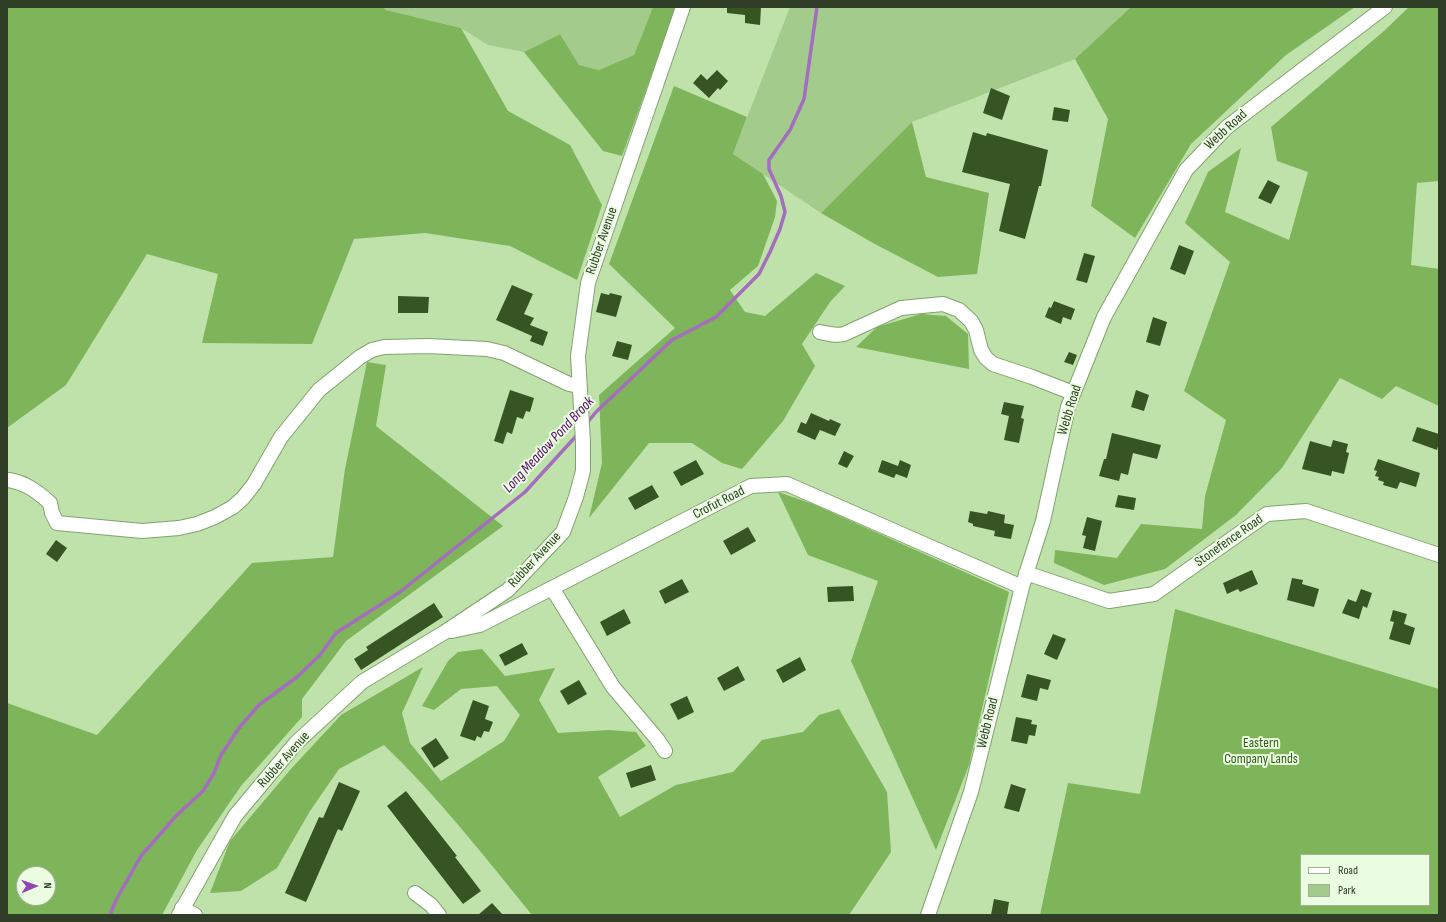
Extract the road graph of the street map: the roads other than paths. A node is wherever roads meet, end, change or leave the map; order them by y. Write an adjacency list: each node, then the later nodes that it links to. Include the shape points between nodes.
1 (683, 7): 4 (street, Rubber Avenue, via 588,283 578,356)
2 (1386, 7): 5 (street, Webb Road, via 1226,127 1186,170 1104,317)
3 (820, 332): 5 (street, via 829,335 844,334 901,308 943,304 959,310 971,321 981,350 993,364)
4 (579, 386): 6 (street, via 569,384 504,353 487,349 428,346 384,347 372,350 319,390 281,437 254,484 233,508 197,524 179,528 142,530 57,523 50,503 34,489 21,482); 11 (street, Rubber Avenue, via 583,470 563,532 508,590)
5 (1073, 393): 8 (street, Webb Road, via 1043,521)
6 (9, 480)
7 (1439, 555): 8 (street, Stonefence Road, via 1306,511 1268,514 1154,594 1108,601)
8 (1026, 573): 9 (street, Webb Road)
9 (1022, 587): 10 (street, Crofut Road, via 787,484 751,486); 16 (street, Webb Road, via 970,792)
10 (552, 588): 11 (street, Crofut Road, via 480,625); 12 (street, via 613,687)
11 (445, 632): 14 (street, Rubber Avenue, via 362,682 296,743 235,816)
12 (665, 751)
13 (415, 893): 15 (street)
14 (186, 913)
15 (439, 915)
16 (928, 915)

